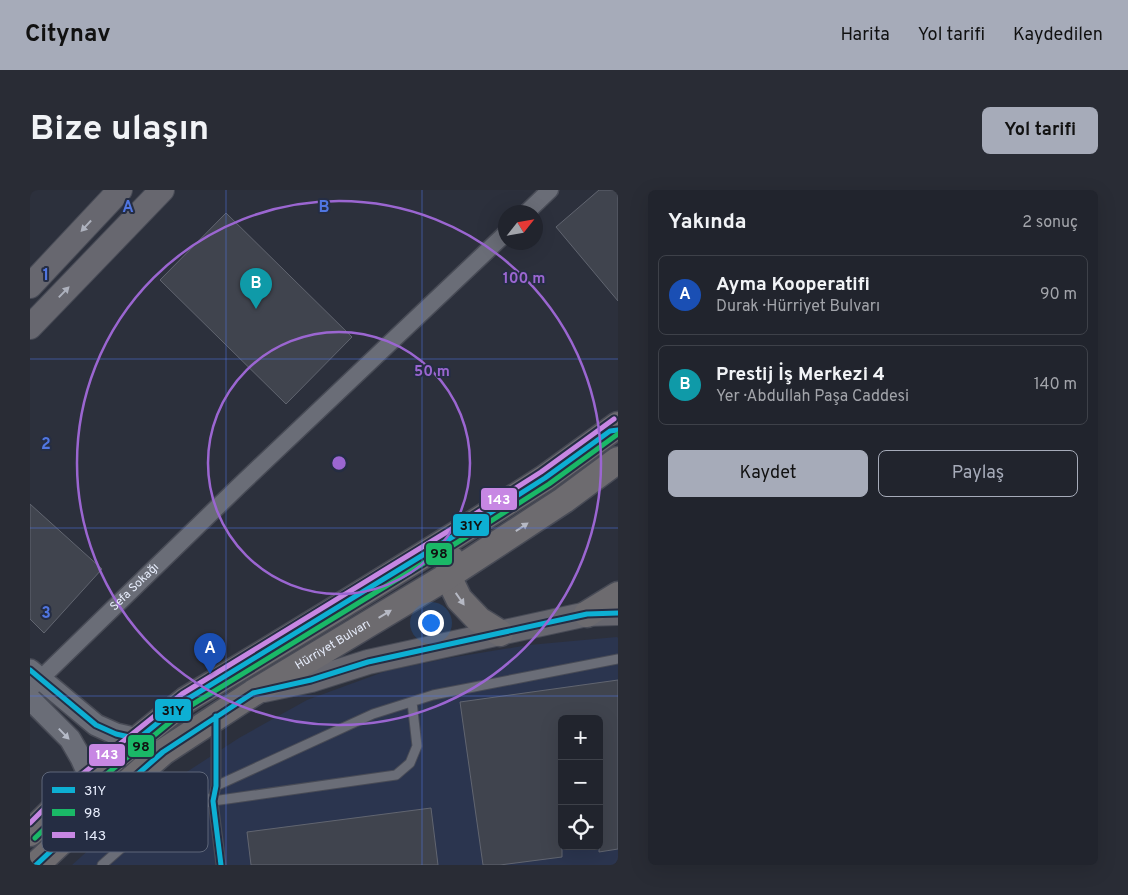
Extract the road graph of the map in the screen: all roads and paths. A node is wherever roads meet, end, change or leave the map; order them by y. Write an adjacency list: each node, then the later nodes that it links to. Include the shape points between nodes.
1 (120, 190): 6 (main road, one-way to 6)
2 (162, 190): 7 (main road, one-way to 2)
3 (550, 190): 4 (street)
4 (534, 205)
5 (498, 241): 17 (street, Sefa Sokağı)
6 (30, 286)
7 (30, 327)
8 (615, 429): 10 (main road)
9 (618, 460): 11 (main road, Hürriyet Bulvarı, one-way to 9, via 564,500)
10 (454, 536): 11 (main road); 22 (main road, via 186,700)
11 (448, 576): 15 (main road, one-way to 15, via 459,599 479,620); 18 (main road, Hürriyet Bulvarı, one-way to 11)
12 (618, 595): 14 (main road)
13 (618, 613): 14 (main road)
14 (587, 614): 15 (main road)
15 (500, 633): 18 (main road, via 368,662 311,680)
16 (618, 659): 20 (lane, via 433,695)
17 (34, 679): 22 (street, via 96,724 116,734)
18 (253, 693): 21 (main road, Hürriyet Bulvarı)
19 (30, 699): 24 (street, one-way to 24, via 70,740)
20 (412, 702): 26 (lane, via 373,714); 28 (lane, via 417,746 410,763 396,775)
21 (216, 716): 23 (main road, Hürriyet Bulvarı); 26 (lane)
22 (138, 739): 25 (main road)
23 (141, 771)
24 (88, 772)
25 (97, 772)
26 (216, 786): 28 (lane)
27 (208, 799): 28 (lane)
28 (213, 801): 29 (lane); 36 (lane)
29 (208, 803)
30 (42, 821): 31 (main road)
31 (30, 833)
32 (49, 852): 34 (main road, Hürriyet Bulvarı)
33 (117, 852): 35 (lane)
34 (36, 865)
35 (102, 865)
36 (221, 865)

